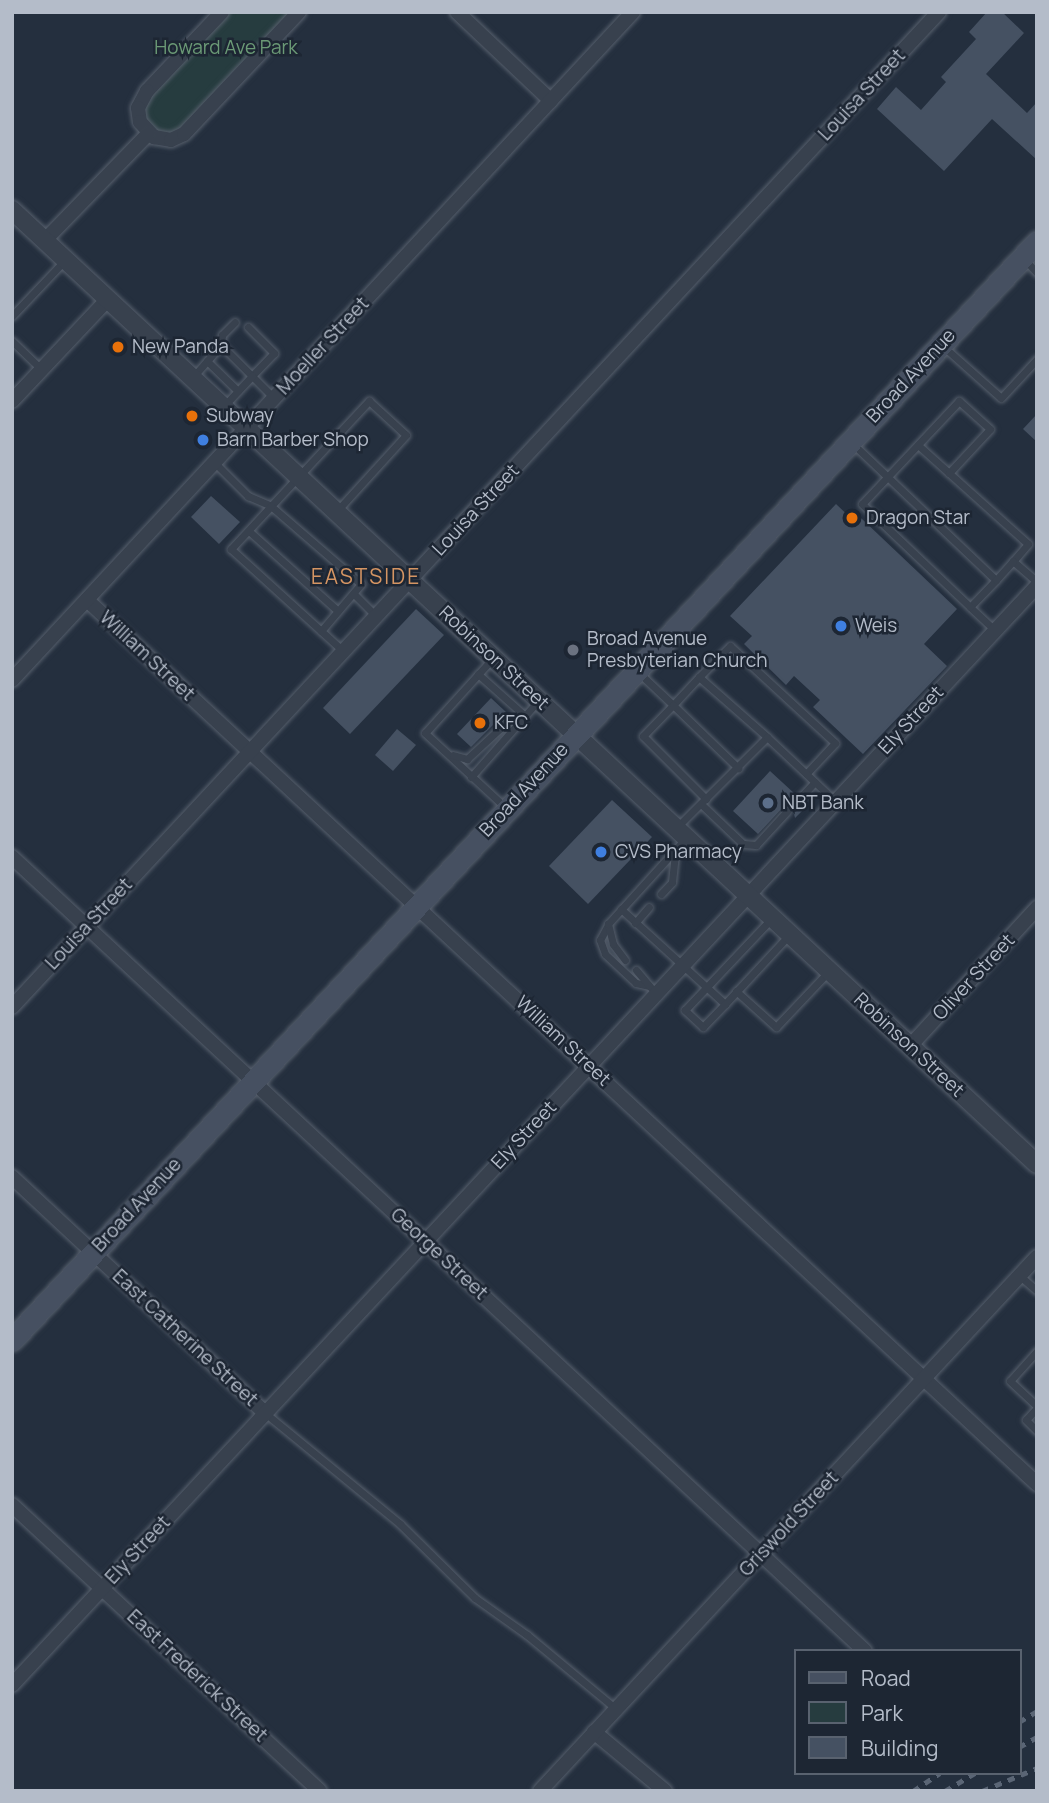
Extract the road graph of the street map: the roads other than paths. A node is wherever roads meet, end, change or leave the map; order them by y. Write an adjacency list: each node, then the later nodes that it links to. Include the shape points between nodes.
1 (222, 12): 7 (street, via 148,91 138,108 140,122)
2 (299, 12): 7 (street, via 184,134 171,140)
3 (457, 12): 6 (street)
4 (633, 12): 6 (street, Moeller Street)
5 (939, 12): 39 (street, Louisa Street)
6 (551, 101): 25 (street, Moeller Street)
7 (149, 133): 9 (street)
8 (12, 210): 9 (street, Robinson Street)
9 (45, 240): 11 (street, Robinson Street)
10 (1032, 257): 17 (main road, Broad Avenue)
11 (65, 259): 12 (street, Robinson Street); 13 (lane)
12 (108, 299): 21 (street); 23 (street, Robinson Street)
13 (12, 316)
14 (235, 322): 18 (lane, via 222,335)
15 (248, 327): 22 (lane, via 274,353)
16 (12, 341): 21 (lane)
17 (941, 344): 19 (lane, via 1001,398); 29 (main road, Broad Avenue)
18 (221, 345): 20 (lane); 22 (lane)
19 (1037, 359)
20 (207, 361): 23 (lane); 24 (lane)
21 (42, 369): 26 (street)
22 (252, 376): 24 (lane); 25 (lane)
23 (192, 377): 27 (street, Robinson Street)
24 (237, 391): 27 (lane)
25 (274, 398): 28 (street, Moeller Street)
26 (12, 401)
27 (223, 406): 28 (street, Robinson Street)
28 (246, 428): 31 (street, Moeller Street); 34 (street, Robinson Street)
29 (850, 442): 33 (lane); 51 (main road, Broad Avenue)
30 (918, 445): 32 (lane); 32 (lane, via 959,401 990,429); 33 (lane)
31 (214, 462): 35 (lane, via 248,496); 43 (street, Moeller Street)
32 (949, 473): 38 (lane, via 1028,544)
33 (888, 477): 40 (lane); 44 (lane, via 862,504)
34 (300, 478): 35 (lane); 36 (street, Robinson Street); 36 (lane, via 369,401 405,435)
35 (271, 506): 37 (lane); 42 (lane, via 361,584)
36 (336, 512): 39 (street, Robinson Street)
37 (250, 532): 45 (lane); 48 (lane, via 231,550)
38 (1013, 561): 40 (lane); 41 (lane)
39 (410, 580): 46 (street, Louisa Street); 50 (street, Robinson Street)
40 (996, 580): 44 (lane)
41 (1037, 584): 47 (street, Ely Street)
42 (355, 595): 45 (lane); 46 (lane)
43 (87, 600): 54 (street, Moeller Street); 61 (street, William Street)
44 (970, 607): 47 (lane)
45 (338, 611): 48 (lane)
46 (376, 616): 49 (street, Louisa Street)
47 (995, 630): 68 (street, Ely Street)
48 (320, 631): 49 (lane)
49 (343, 652): 61 (street, Louisa Street)
50 (493, 658): 52 (lane); 55 (street, Robinson Street)
51 (636, 670): 56 (lane); 58 (main road, Broad Avenue)
52 (478, 674): 57 (lane); 60 (lane, via 425,733)
53 (699, 677): 56 (lane); 59 (lane); 63 (lane, via 730,646 835,743)
54 (12, 680)
55 (539, 700): 57 (lane); 58 (street, Robinson Street)
56 (673, 705): 62 (lane); 67 (lane, via 643,736)
57 (524, 717): 60 (lane, via 510,719 467,759); 64 (lane)
58 (576, 734): 69 (main road, Broad Avenue); 71 (street, Robinson Street)
59 (767, 737): 62 (lane); 63 (lane)
60 (435, 742): 64 (lane)
61 (250, 751): 75 (street, William Street); 82 (street, Louisa Street)
62 (738, 768): 67 (lane)
63 (806, 774): 65 (lane)
64 (471, 777): 69 (lane)
65 (815, 782): 66 (lane); 68 (lane)
66 (800, 799)
67 (704, 801): 70 (lane, via 743,844 756,845); 71 (lane)
68 (835, 801): 74 (street, Ely Street)
69 (506, 809): 75 (main road, Broad Avenue)
70 (788, 811)
71 (679, 839): 73 (lane, via 672,882); 74 (street, Robinson Street); 78 (lane)
72 (12, 857): 82 (street, George Street)
73 (661, 894)
74 (748, 895): 79 (street, Robinson Street); 85 (street, Ely Street)
75 (416, 905): 94 (street, William Street); 95 (main road, Broad Avenue)
76 (649, 907): 80 (lane)
77 (1037, 908): 93 (street, Oliver Street)
78 (621, 909): 80 (lane); 81 (lane)
79 (772, 917): 83 (street, Robinson Street); 88 (lane)
80 (635, 923): 85 (lane)
81 (608, 924): 84 (lane, via 613,944); 89 (lane, via 600,940 605,954 636,983)
82 (87, 926): 92 (street, Louisa Street); 95 (street, George Street)
83 (790, 934): 87 (street, Robinson Street); 90 (lane)
84 (625, 960)
85 (681, 966): 88 (lane); 89 (street, Ely Street)
86 (636, 970): 89 (lane)
87 (830, 970): 90 (lane, via 776,1027); 93 (street, Robinson Street)
88 (706, 986): 91 (lane); 91 (lane, via 685,1010 703,1027)
89 (653, 989): 94 (street, Ely Street)
90 (736, 991): 91 (lane)
91 (725, 1004)
92 (12, 1007)
93 (910, 1046): 96 (street, Robinson Street)
94 (590, 1065): 98 (street, Ely Street); 105 (street, William Street)
95 (253, 1081): 98 (street, George Street); 99 (main road, Broad Avenue)
96 (1037, 1164)
97 (12, 1177): 99 (street, East Catherine Street)
98 (425, 1241): 107 (street, Ely Street); 111 (street, George Street)
99 (93, 1253): 103 (main road, Broad Avenue); 107 (street, East Catherine Street)
100 (1037, 1257): 101 (street, Griswold Street)
101 (1020, 1275): 102 (lane); 105 (street, Griswold Street)
102 (1037, 1292)
103 (12, 1340)
104 (1037, 1350): 106 (lane, via 1010,1381)
105 (925, 1378): 109 (street, William Street); 111 (street, Griswold Street)
106 (1037, 1407): 108 (lane, via 1026,1420)
107 (265, 1413): 112 (street, Ely Street); 115 (lane, via 400,1524 475,1598 527,1634)
108 (1037, 1431)
109 (1037, 1485)
110 (12, 1505): 112 (street, East Frederick Street)
111 (761, 1554): 113 (street, George Street); 115 (street, Griswold Street)
112 (102, 1588): 114 (street, Ely Street); 117 (street, East Frederick Street)
113 (863, 1649)
114 (12, 1685)
115 (616, 1709): 116 (street, Griswold Street)
116 (594, 1732): 118 (street, Griswold Street); 119 (street)
117 (320, 1791)
118 (540, 1791)
119 (665, 1791)

